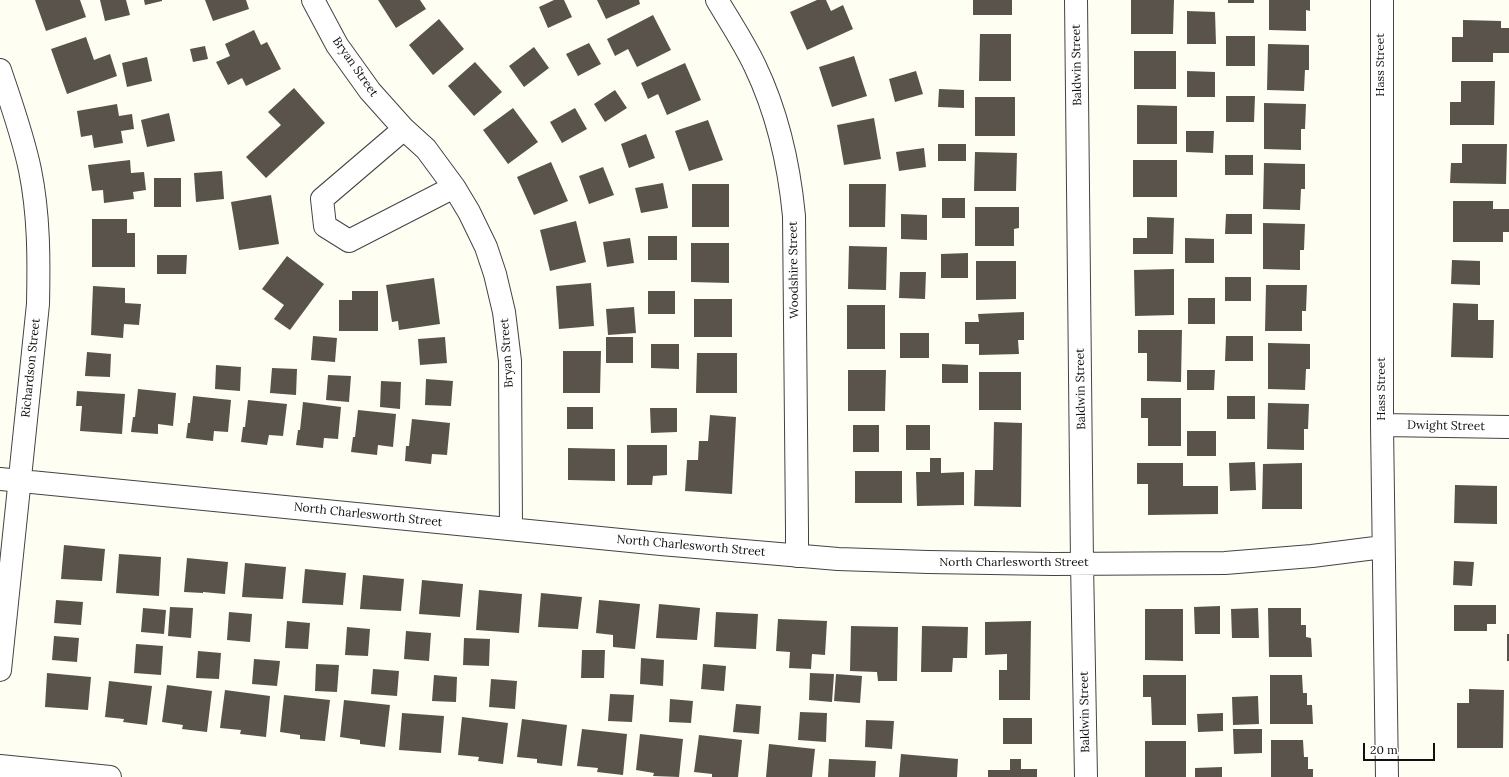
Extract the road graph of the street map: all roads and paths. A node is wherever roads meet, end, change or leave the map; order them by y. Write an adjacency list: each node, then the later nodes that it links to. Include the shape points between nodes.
1 (313, 0): 6 (street, Bryan Street, via 337,45 366,85)
2 (717, 0): 13 (street, Woodshire Street, via 752,59 771,104 786,154 791,185 794,216)
3 (1076, 0): 14 (street, Baldwin Street)
4 (1382, 0): 8 (street, Hass Street)
5 (0, 70): 10 (street, Richardson Street, via 22,136 30,171 39,255 38,304)
6 (404, 129): 7 (street, Bryan Street, via 426,149); 7 (street, via 322,199 325,226 349,241)
7 (454, 187): 11 (street, Bryan Street, via 486,247 504,312 510,361)
8 (1382, 426): 9 (street, Dwight Street); 12 (street, Hass Street)
9 (1509, 427)
10 (10, 480): 11 (street, North Charlesworth Street); 15 (street, Richardson Street)
11 (511, 530): 13 (street, North Charlesworth Street)
12 (1383, 547): 14 (street, North Charlesworth Street, via 1226,563); 19 (street, Hass Street)
13 (796, 556): 14 (street, North Charlesworth Street, via 928,562)
14 (1082, 563): 18 (street, Baldwin Street)
15 (0, 670)
16 (0, 766): 17 (street)
17 (110, 777)
18 (1086, 777)
19 (1387, 777)

